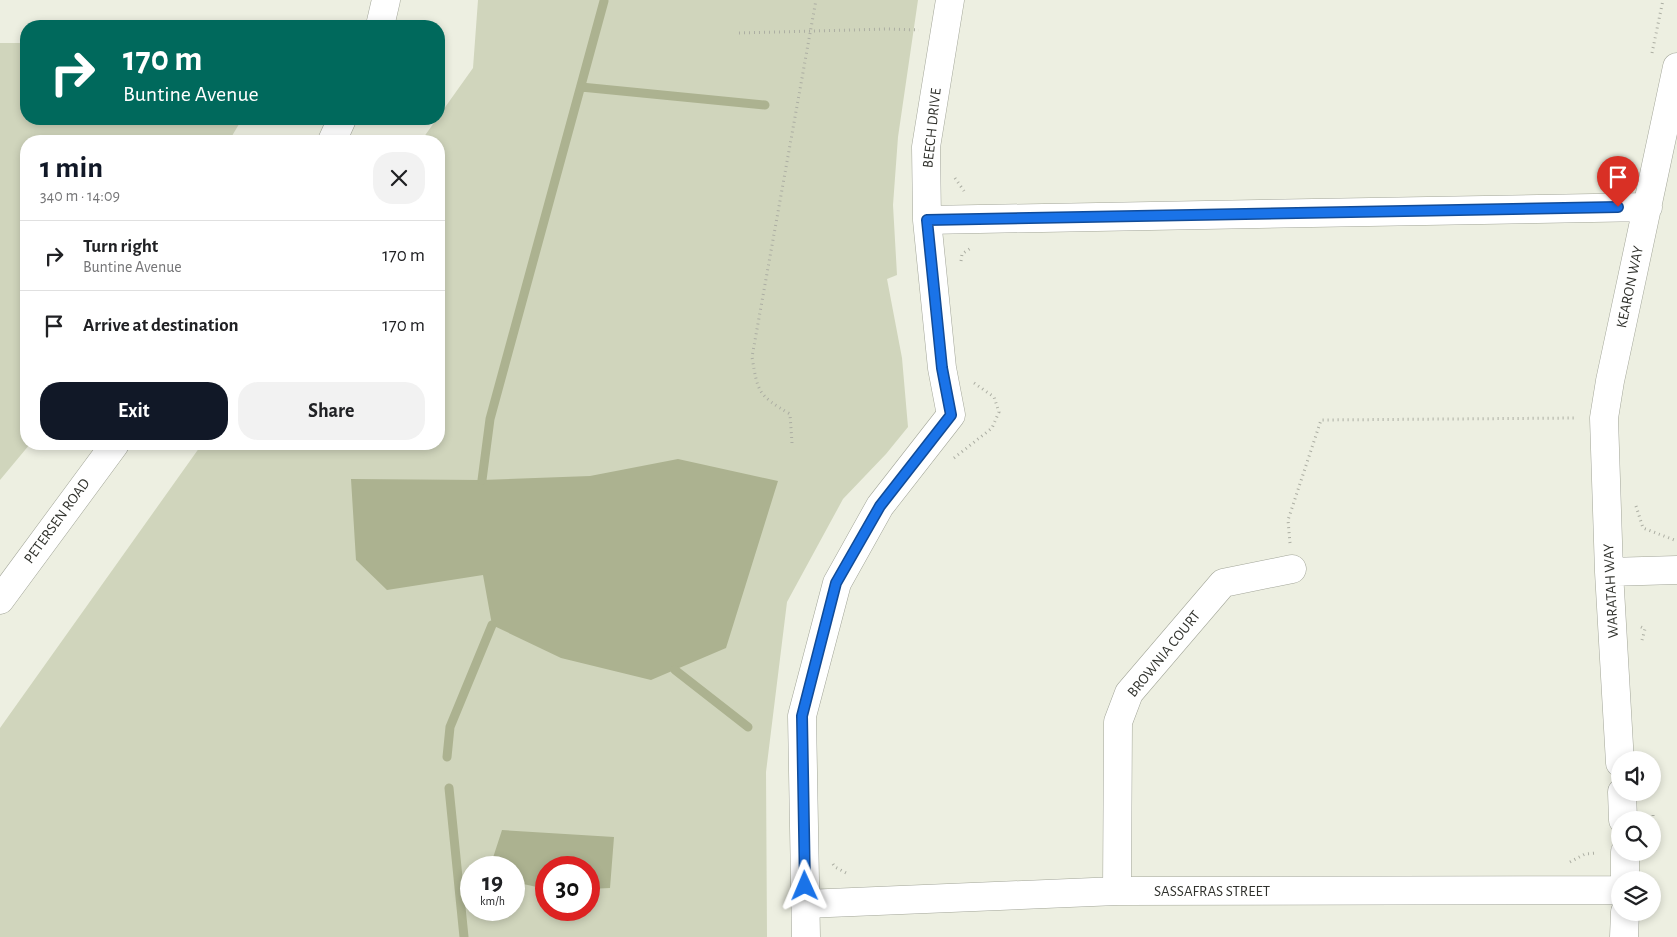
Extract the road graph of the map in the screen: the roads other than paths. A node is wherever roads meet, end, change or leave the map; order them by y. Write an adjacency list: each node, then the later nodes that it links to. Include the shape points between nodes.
1 (386, 0): 3 (street)
2 (950, 0): 6 (street, BEECH DRIVE, via 926,147)
3 (381, 20)
4 (1677, 68): 5 (street, KEARON WAY)
5 (1648, 207): 6 (street); 7 (street, KEARON WAY)
6 (927, 220): 16 (street, BEECH DRIVE, via 942,368 951,415 880,506 836,583 802,716)
7 (1604, 418): 11 (street, WARATAH WAY)
8 (111, 450): 12 (street, PETERSEN ROAD)
9 (1292, 568): 15 (street, BROWNIA COURT, via 1223,583 1129,693 1118,722)
10 (1677, 570): 11 (street)
11 (1609, 572): 13 (street, WARATAH WAY)
12 (0, 600)
13 (1619, 751)
14 (1611, 890): 15 (street, SASSAFRAS STREET)
15 (1117, 891): 16 (street, SASSAFRAS STREET)
16 (805, 904): 18 (street, BEECH DRIVE)
17 (1625, 921): 19 (street)
18 (806, 937)
19 (1624, 937)

